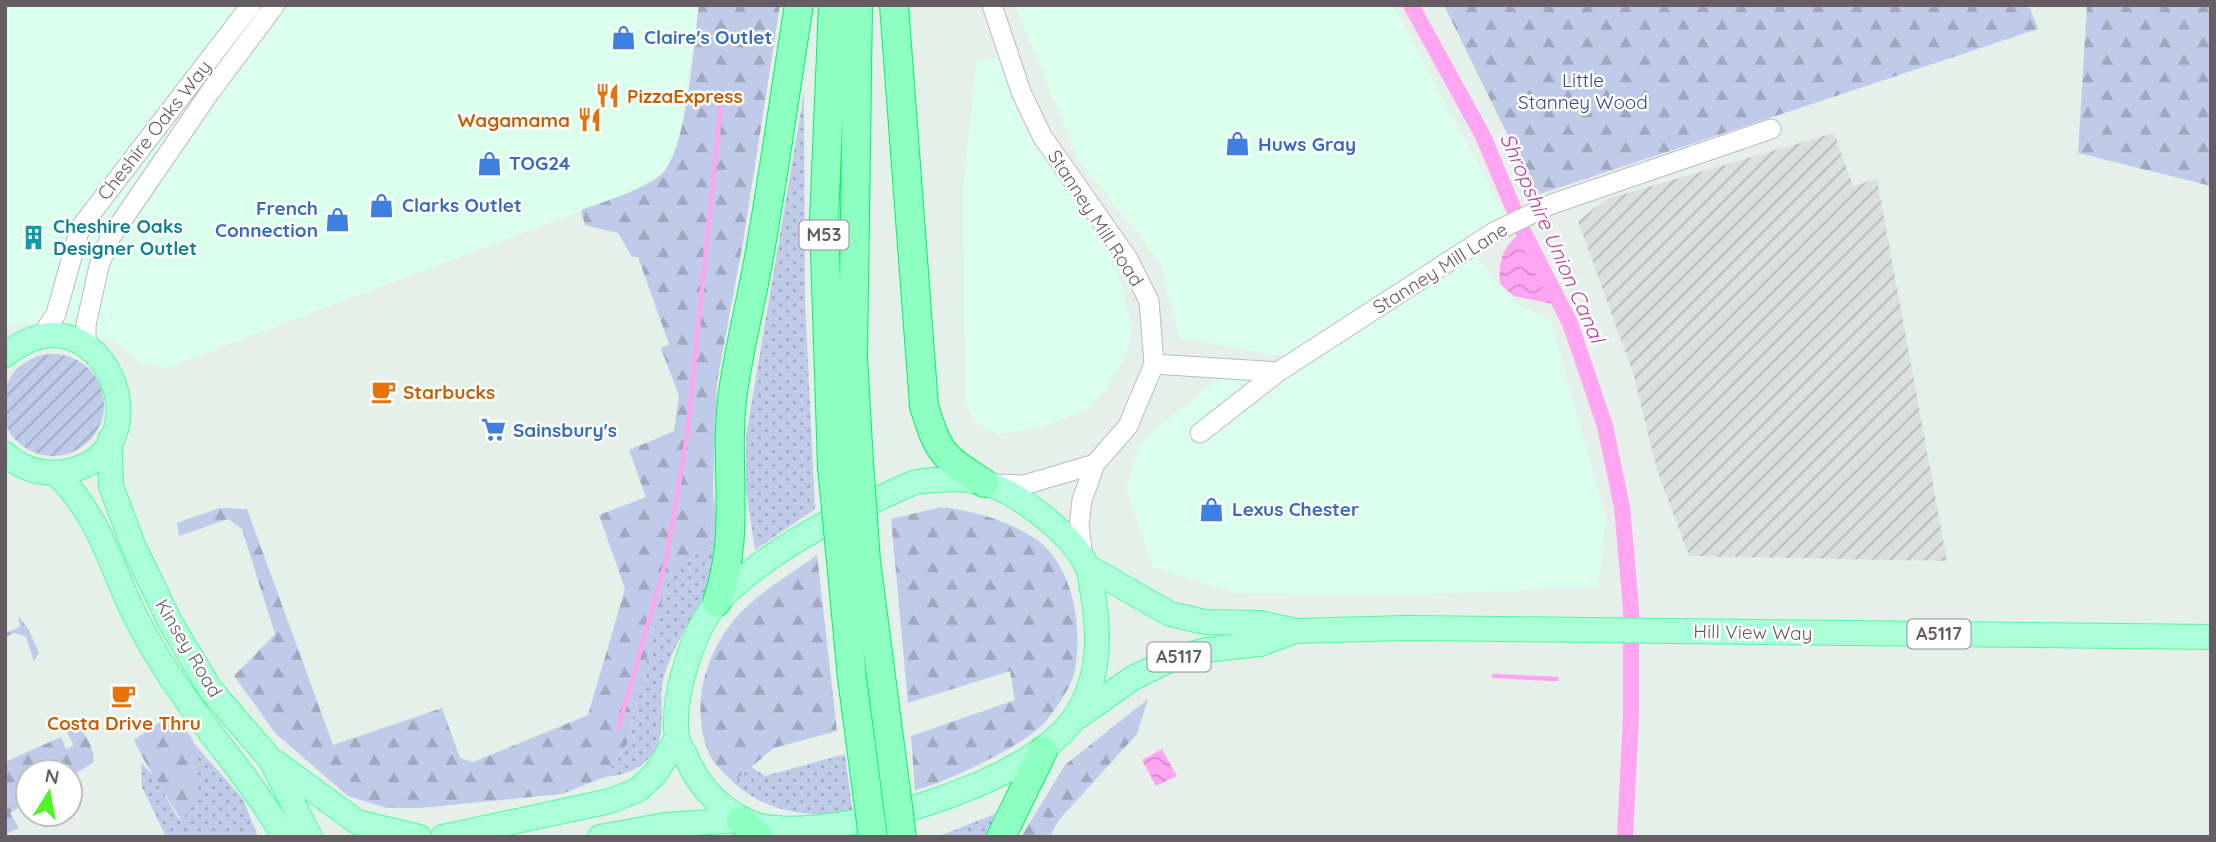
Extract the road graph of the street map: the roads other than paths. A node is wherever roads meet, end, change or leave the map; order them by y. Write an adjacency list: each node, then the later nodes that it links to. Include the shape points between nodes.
1 (251, 5): 9 (street, Cheshire Oaks Way, via 80,228 55,314)
2 (275, 5): 10 (street, Cheshire Oaks Way, via 110,239 99,266)
3 (799, 5): 22 (highway, via 733,392 729,438 732,548)
4 (832, 5): 17 (highway, M53, via 824,221)
5 (858, 5): 17 (highway, M53, via 853,357)
6 (894, 5): 20 (highway, via 924,406 936,446)
7 (992, 5): 12 (street, Stanney Mill Road, via 1021,92 1042,136 1128,260 1149,301)
8 (1771, 129): 13 (street, Stanney Mill Lane, via 1552,204 1493,232)
9 (40, 338): 10 (main road, via 58,337); 11 (main road)
10 (86, 345): 15 (main road, via 115,379 119,414)
11 (9, 349)
12 (1154, 364): 13 (street); 18 (street, Stanney Mill Road, via 1128,426)
13 (1278, 372): 14 (street, Stanney Mill Lane)
14 (1200, 433)
15 (110, 440): 19 (main road, via 87,464); 28 (main road, Kinsey Road, via 111,486 170,622 210,689)
16 (5, 454): 19 (main road, via 33,471)
17 (845, 464): 35 (highway, M53, bridge, via 852,678); 36 (highway, M53, bridge, via 866,561)
18 (1095, 464): 20 (street, via 1024,485); 21 (street, Stanney Mill Road, via 1082,500 1079,526)
19 (55, 473): 30 (main road, Kinsey Road, via 80,499 178,689 253,785)
20 (986, 483): 21 (main road, via 1035,510); 22 (main road, via 953,479 917,482 849,512 766,560)
21 (1086, 563): 23 (main road, Hill View Way / A5117, via 1170,614); 25 (main road, via 1098,623 1097,662 1087,698)
22 (717, 602): 26 (main road, via 683,675)
23 (1296, 631): 24 (main road, Hill View Way / A5117, via 1407,628); 25 (main road, Hill View Way / A5117, via 1259,644 1172,659 1133,678)
24 (2211, 637)
25 (1075, 718): 27 (main road)
26 (677, 738): 29 (main road, via 693,774); 33 (main road, via 656,773 638,790 611,801)
27 (1043, 751): 29 (main road, via 918,810 857,827 779,832); 37 (highway)
28 (271, 760): 31 (main road, Kinsey Road); 32 (main road, via 358,822)
29 (746, 826): 34 (main road, via 666,824)
30 (284, 837)
31 (310, 837)
32 (419, 837)
33 (443, 837)
34 (600, 837)
35 (873, 837)
36 (902, 837)
37 (1001, 837)

